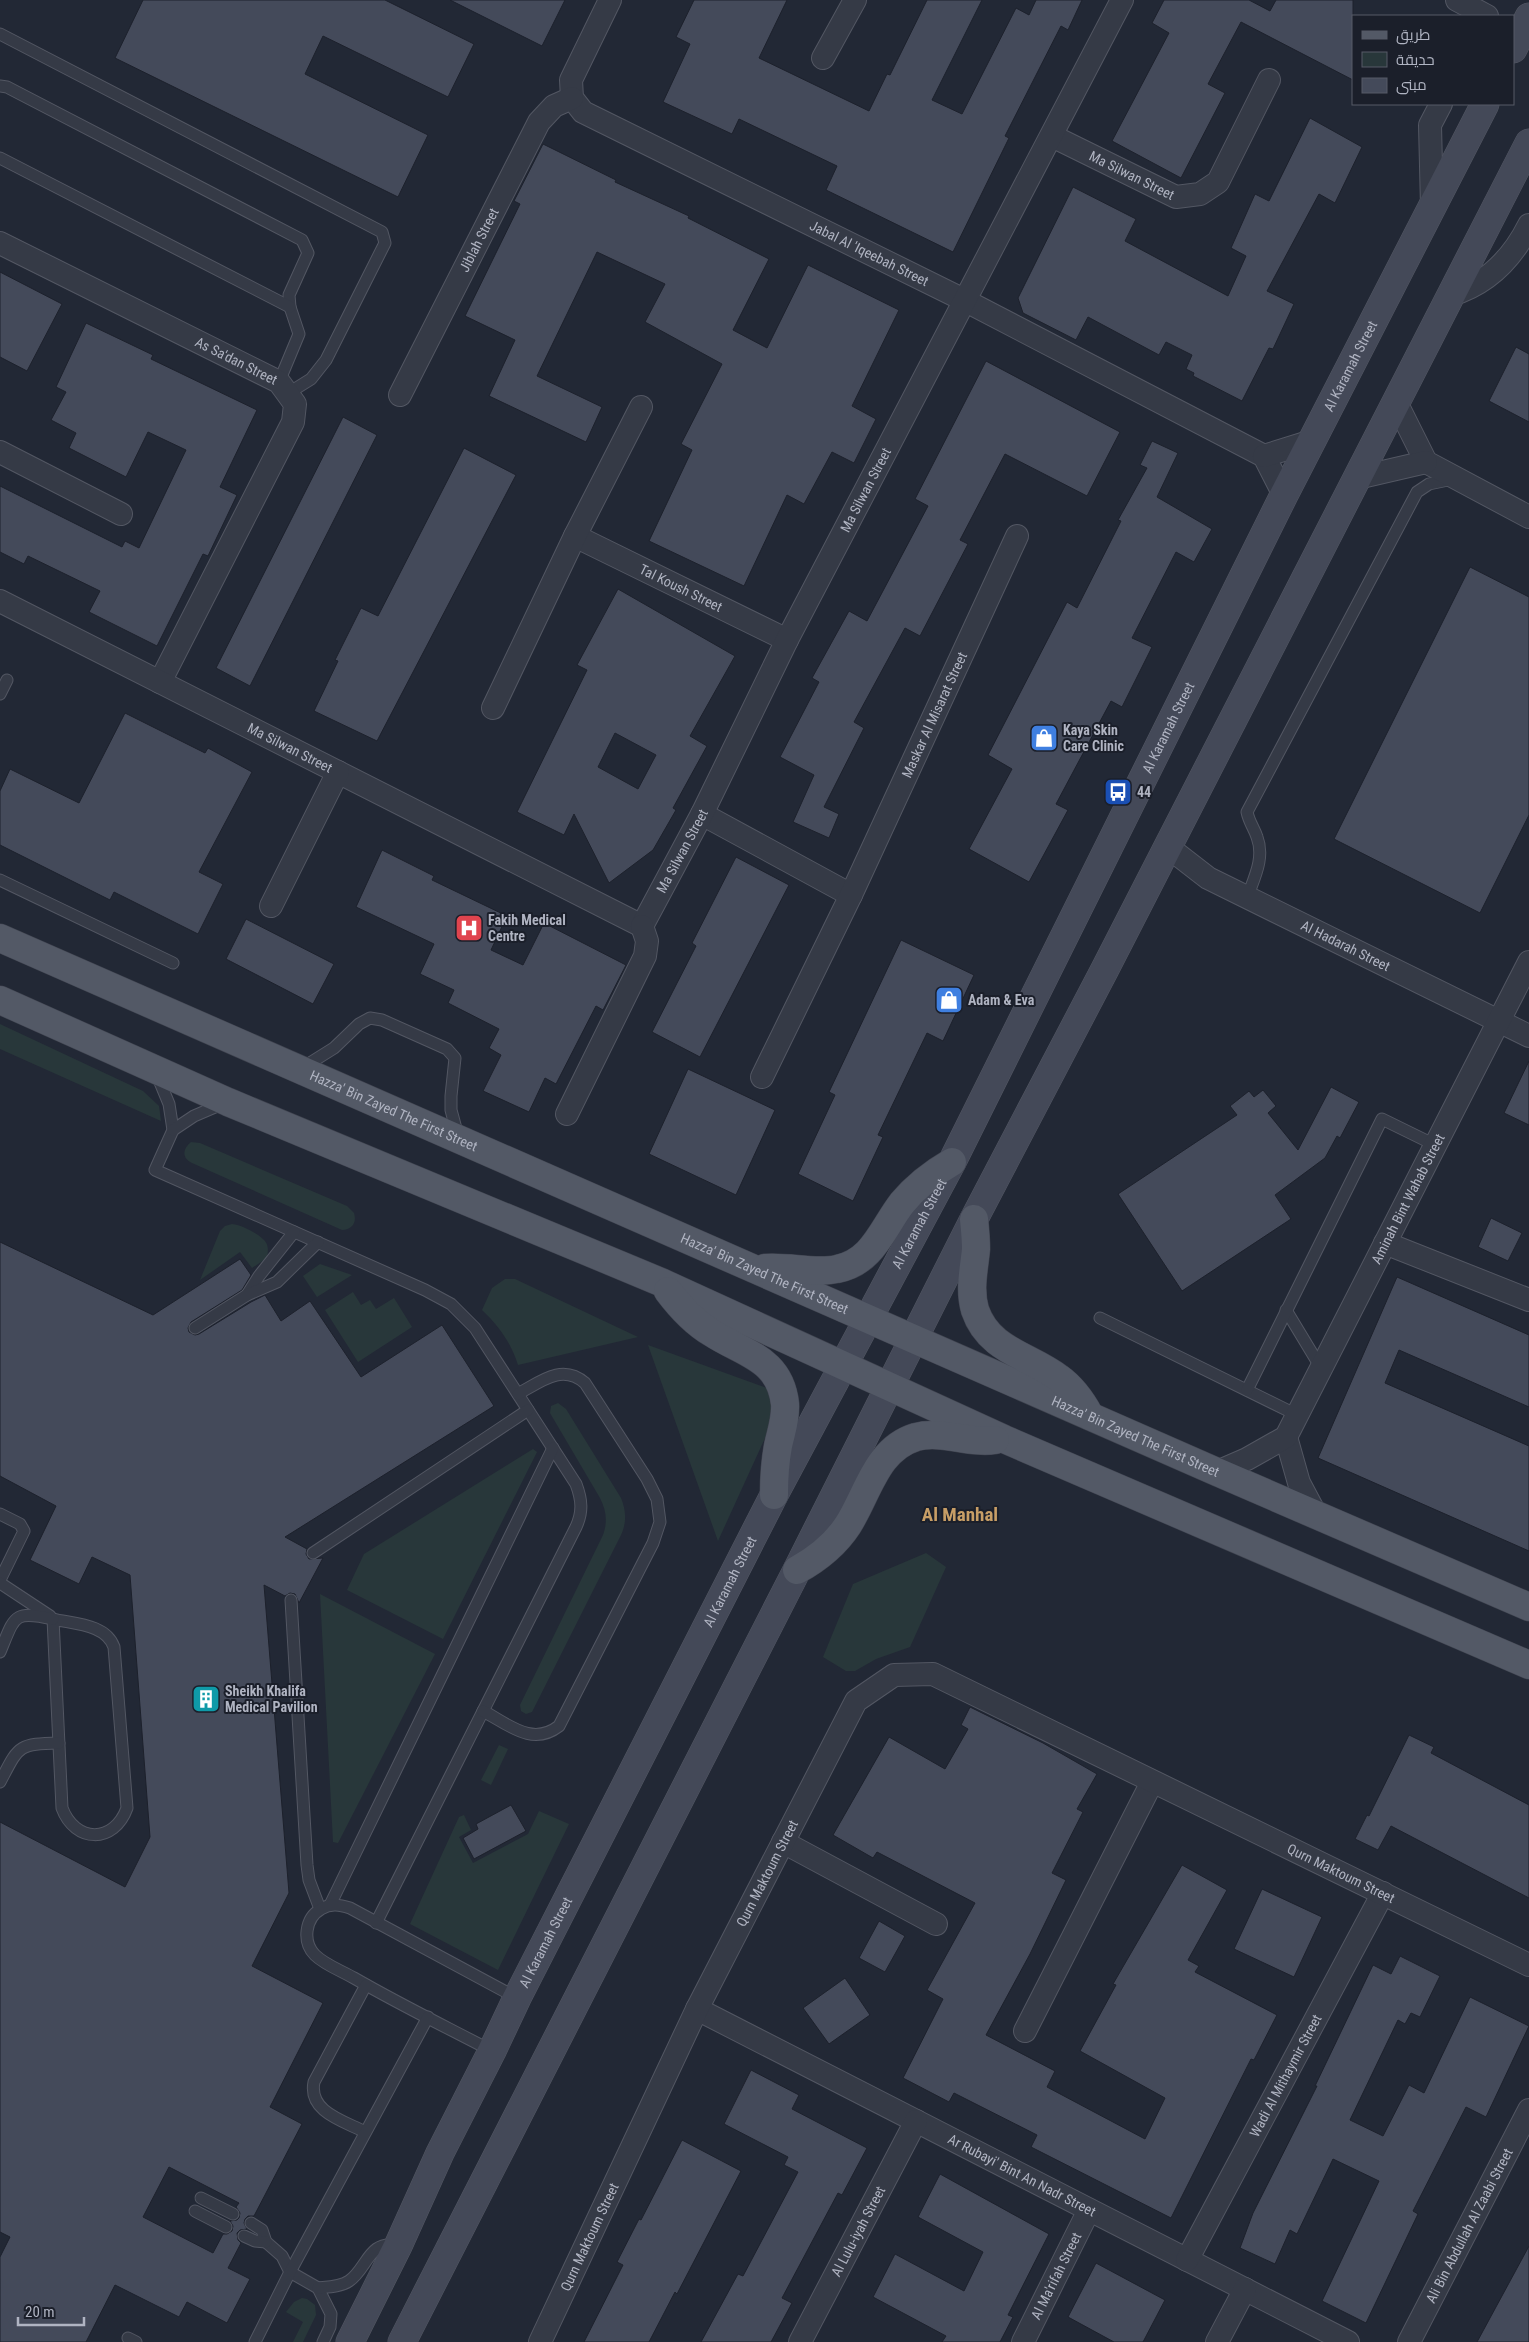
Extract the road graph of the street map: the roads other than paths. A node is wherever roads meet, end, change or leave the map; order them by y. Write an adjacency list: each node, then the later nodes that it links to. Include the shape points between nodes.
1 (610, 0): 14 (street, via 571,80)
2 (855, 0): 11 (street)
3 (1122, 0): 17 (street, Ma Silwan Street)
4 (1456, 0): 6 (street)
5 (1496, 0): 7 (street)
6 (1486, 15)
7 (1488, 15)
8 (1529, 18): 10 (main road)
9 (0, 34): 26 (lane, via 382,232 385,243 326,360 311,379)
10 (1514, 47)
11 (823, 58)
12 (1268, 80): 17 (street, Ma Silwan Street, via 1218,182 1200,194 1176,197)
13 (0, 86): 25 (lane, via 302,240 308,253 289,296)
14 (572, 98): 24 (street, Jabal Al 'Iqeebah Street, via 583,112); 27 (street, Jiblah Street, via 554,106 539,122)
15 (1441, 105): 20 (street, via 1430,125)
16 (1484, 105): 20 (main road, Al Karamah Street)
17 (1052, 136): 24 (street, Ma Silwan Street)
18 (1529, 143): 23 (main road)
19 (0, 158): 25 (lane)
20 (1432, 207): 30 (main road, Al Karamah Street)
21 (1529, 225): 23 (street, via 1508,257 1492,274 1469,289)
22 (0, 243): 26 (street, As Sa'dan Street)
23 (1451, 295): 28 (main road)
24 (964, 300): 32 (street, Jabal Al 'Iqeebah Street); 42 (street, Ma Silwan Street)
25 (290, 307): 26 (lane, via 299,334)
26 (283, 388): 44 (street, As Sa'dan Street, via 295,404 293,422)
27 (400, 395)
28 (1396, 402): 33 (street); 34 (main road)
29 (641, 407): 39 (street)
30 (1312, 441): 32 (street); 36 (main road, Al Karamah Street)
31 (0, 452): 37 (street)
32 (1264, 456): 36 (street)
33 (1426, 462): 34 (street); 35 (street)
34 (1357, 478): 49 (main road)
35 (1456, 478): 38 (street); 52 (lane, via 1429,484 1416,492 1247,812 1261,856)
36 (1284, 495): 69 (main road, Al Karamah Street)
37 (121, 514)
38 (1529, 517)
39 (575, 536): 42 (street, Tal Koush Street); 46 (street)
40 (1017, 536): 51 (street, Maskar Al Misarat Street)
41 (2, 607): 44 (street, Ma Silwan Street)
42 (787, 640): 48 (street, Ma Silwan Street)
43 (7, 680): 45 (lane)
44 (160, 682): 47 (street, Ma Silwan Street)
45 (0, 694)
46 (493, 708)
47 (338, 772): 53 (street); 54 (street, Ma Silwan Street)
48 (702, 814): 51 (street); 54 (street, Ma Silwan Street)
49 (1168, 847): 52 (street, Al Hadarah Street, via 1208,878); 70 (main road)
50 (0, 880): 57 (lane)
51 (851, 894): 63 (street, Maskar Al Misarat Street)
52 (1247, 898): 59 (street, Al Hadarah Street)
53 (271, 906)
54 (642, 926): 65 (street, via 647,941 645,956)
55 (0, 938): 62 (main road, Hazza' Bin Zayed The First Street)
56 (1529, 962): 59 (street, Aminah Bint Wahab Street)
57 (173, 963)
58 (0, 1000): 61 (main road)
59 (1500, 1020): 60 (street, Al Hadarah Street); 68 (street, Aminah Bint Wahab Street)
60 (1529, 1036)
61 (154, 1069): 64 (main road); 66 (lane, via 165,1092)
62 (298, 1070): 67 (main road, Hazza' Bin Zayed The First Street); 67 (lane, via 334,1048 364,1020 382,1020 454,1054 451,1110)
63 (762, 1077)
64 (228, 1102): 66 (lane, via 194,1116); 75 (main road)
65 (567, 1114)
66 (173, 1130): 71 (lane, via 155,1170)
67 (458, 1138): 74 (main road, Hazza' Bin Zayed The First Street)
68 (1436, 1144): 73 (street, Aminah Bint Wahab Street); 78 (lane, via 1382,1119)
69 (952, 1162): 74 (main road, via 914,1190 872,1248 857,1262 831,1270); 80 (main road, Al Karamah Street)
70 (974, 1219): 82 (main road); 90 (main road, via 976,1246 972,1286 980,1321 1003,1348 1047,1370 1068,1385)
71 (294, 1232): 72 (lane); 76 (lane)
72 (318, 1242): 76 (lane, via 277,1282); 87 (lane, via 451,1304 475,1328)
73 (1385, 1243): 77 (street); 84 (street, Aminah Bint Wahab Street)
74 (757, 1269): 80 (main road, Hazza' Bin Zayed The First Street)
75 (663, 1284): 83 (main road); 95 (main road, via 698,1323 727,1342 754,1354 773,1371 779,1382 785,1417 775,1462)
76 (247, 1295): 81 (lane)
77 (1529, 1300)
78 (1286, 1310): 84 (lane); 86 (lane)
79 (1100, 1318): 86 (lane)
80 (870, 1319): 82 (main road, Hazza' Bin Zayed The First Street); 83 (main road, Al Karamah Street)
81 (195, 1328)
82 (914, 1338): 85 (main road); 90 (main road, Hazza' Bin Zayed The First Street)
83 (844, 1366): 85 (main road); 95 (main road, Al Karamah Street)
84 (1321, 1368): 89 (street, Aminah Bint Wahab Street)
85 (890, 1386): 92 (main road); 99 (main road)
86 (1246, 1390): 89 (lane)
87 (518, 1394): 88 (lane); 106 (lane, via 554,1374 571,1374 585,1383 650,1484 657,1499 660,1522 654,1543 558,1726 542,1736 532,1736)
88 (528, 1410): 93 (lane); 98 (lane)
89 (1297, 1415): 91 (street, Aminah Bint Wahab Street)
90 (1090, 1416): 94 (main road, Hazza' Bin Zayed The First Street)
91 (1286, 1437): 94 (street); 97 (street, via 1299,1483)
92 (1004, 1439): 99 (main road, via 977,1441 929,1435 899,1445 883,1460 840,1536 821,1555); 105 (main road)
93 (553, 1448): 106 (lane, via 580,1492 580,1519); 112 (lane)
94 (1217, 1472): 97 (main road, Hazza' Bin Zayed The First Street)
95 (774, 1496): 117 (main road, Al Karamah Street)
96 (0, 1514): 100 (lane, via 20,1524 24,1530)
97 (1316, 1515): 102 (main road, Hazza' Bin Zayed The First Street)
98 (313, 1553)
99 (797, 1570): 136 (main road)
100 (0, 1582): 103 (lane)
101 (291, 1600): 112 (lane, via 306,1865 311,1885)
102 (1529, 1607)
103 (54, 1619): 104 (lane, via 29,1614 17,1618); 107 (lane); 107 (lane, via 102,1631 114,1646 126,1808 123,1817 109,1831 89,1834 72,1826 65,1817)
104 (1, 1648)
105 (1529, 1665)
106 (483, 1711): 113 (lane)
107 (59, 1743): 108 (lane, via 23,1746 14,1754)
108 (0, 1782)
109 (1152, 1782): 110 (street, Qurn Maktoum Street, via 933,1674 894,1674 856,1701); 111 (street, Qurn Maktoum Street); 120 (street)
110 (783, 1842): 114 (street); 118 (street, Qurn Maktoum Street)
111 (1383, 1893): 115 (street, Qurn Maktoum Street); 132 (street, Wadi Al Mithaymir Street)
112 (325, 1907): 113 (lane, via 340,1905 350,1908); 116 (lane, via 312,1916 308,1925 306,1936 309,1945 314,1954)
113 (376, 1923): 117 (lane)
114 (936, 1924)
115 (1529, 1965)
116 (366, 1985): 119 (lane); 124 (lane, via 314,2082 313,2090 313,2097 321,2109)
117 (517, 1998): 121 (main road, Al Karamah Street)
118 (697, 2009): 123 (street, Ar Rubayi' Bint An Nadr Street); 140 (street, Qurn Maktoum Street)
119 (428, 2016): 121 (lane); 124 (lane)
120 (1025, 2031)
121 (492, 2051): 131 (main road, Al Karamah Street)
122 (1529, 2110): 145 (street, Ali Bin Abdullah Al Zaabi Street)
123 (916, 2121): 125 (street, Ar Rubayi' Bint An Nadr Street); 141 (street, Al Lulu-iyah Street)
124 (365, 2132): 133 (lane)
125 (1089, 2210): 132 (street, Ar Rubayi' Bint An Nadr Street); 142 (street, Al Ma'rifah Street)
126 (233, 2214): 128 (lane, via 203,2195 193,2216)
127 (251, 2223): 130 (lane, via 262,2230)
128 (226, 2227)
129 (244, 2236): 130 (lane)
130 (266, 2242): 133 (lane, via 282,2256)
131 (398, 2246): 134 (lane, via 385,2245 373,2251 348,2282); 139 (main road, Al Karamah Street)
132 (1187, 2260): 135 (street, Ar Rubayi' Bint An Nadr Street)
133 (290, 2272): 134 (lane); 137 (lane)
134 (318, 2288): 138 (lane, via 331,2314)
135 (1245, 2289): 143 (street); 144 (street, Ar Rubayi' Bint An Nadr Street)
136 (405, 2340)
137 (255, 2342)
138 (324, 2342)
139 (350, 2342)
140 (540, 2342)
141 (800, 2342)
142 (1023, 2342)
143 (1217, 2342)
144 (1348, 2342)
145 (1409, 2342)

